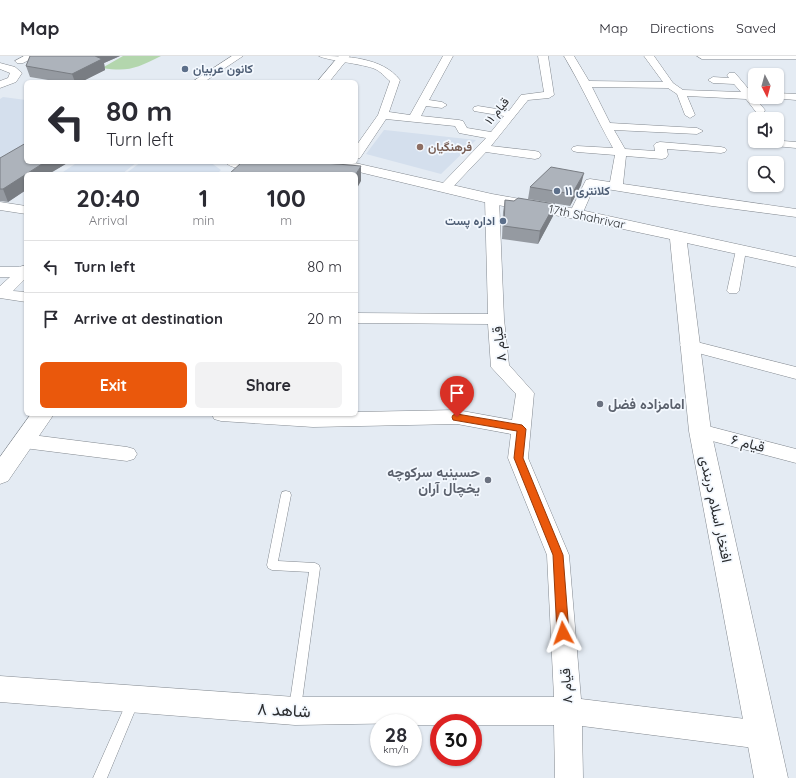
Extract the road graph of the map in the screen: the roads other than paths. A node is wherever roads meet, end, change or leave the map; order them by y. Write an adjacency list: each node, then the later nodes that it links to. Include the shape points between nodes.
1 (32, 56): 12 (street)
2 (238, 56): 15 (street)
3 (324, 56): 11 (street)
4 (448, 56): 27 (street)
5 (543, 56): 32 (street, قیام ۱۱, via 549,95 525,97)
6 (569, 56): 19 (street)
7 (649, 56): 20 (street)
8 (702, 56): 9 (street)
9 (718, 56): 10 (street)
10 (796, 56)
11 (344, 57): 16 (main road); 33 (street, via 379,67 395,80)
12 (19, 59): 14 (main road)
13 (0, 66): 14 (main road)
14 (16, 73): 18 (main road, via 12,80)
15 (200, 80)
16 (325, 80)
17 (713, 80): 22 (street, via 734,78)
18 (3, 84): 21 (main road)
19 (586, 84): 20 (street); 36 (street)
20 (670, 85): 23 (street)
21 (19, 87)
22 (748, 92)
23 (680, 93): 24 (street); 34 (street)
24 (748, 96)
25 (784, 96): 26 (street)
26 (796, 97)
27 (423, 103): 29 (street); 35 (street)
28 (757, 104): 31 (street)
29 (442, 105)
30 (478, 109): 32 (street)
31 (760, 110)
32 (510, 114): 38 (street, قیام ۱۱)
33 (383, 115): 35 (street); 46 (street)
34 (690, 115)
35 (414, 118): 38 (street, via 458,123 463,131)
36 (606, 126): 37 (street); 44 (street)
37 (697, 132)
38 (494, 136): 41 (street, قیام ۱۱)
39 (784, 144): 40 (street)
40 (796, 145)
41 (482, 148): 45 (street); 53 (street, قیام ۱۱)
42 (577, 149): 44 (street)
43 (721, 150): 44 (street, via 660,145 662,155)
44 (621, 152): 52 (street)
45 (535, 155)
46 (358, 158)
47 (358, 162): 53 (main road, 17th Shahrivar)
48 (293, 164): 51 (main road)
49 (333, 164): 50 (main road)
50 (318, 166)
51 (238, 167)
52 (616, 186): 57 (street); 58 (street, via 587,182)
53 (445, 188): 54 (main road, 17th Shahrivar)
54 (492, 199): 58 (main road, 17th Shahrivar); 67 (street, قیام ۸)
55 (0, 206): 56 (street)
56 (24, 210)
57 (796, 213)
58 (576, 214): 59 (main road, 17th Shahrivar)
59 (678, 237): 60 (main road, 17th Shahrivar); 68 (main road, افتخار اسلام دربندی)
60 (741, 250): 61 (main road, 17th Shahrivar); 64 (street)
61 (796, 262)
62 (24, 270): 63 (street); 65 (street, via 0,294)
63 (0, 272)
64 (733, 291)
65 (24, 297)
66 (358, 318): 67 (street)
67 (496, 319): 73 (street, قیام ۸, via 500,367 525,393)
68 (690, 345): 69 (street); 74 (main road, افتخار اسلام دربندی)
69 (796, 373)
70 (41, 416): 75 (main road)
71 (282, 416): 72 (street)
72 (313, 417): 73 (street, via 457,417)
73 (522, 429): 82 (street, قیام ۸, via 518,458 558,555)
74 (700, 431): 77 (street, قیام ۶); 84 (main road, افتخار اسلام دربندی)
75 (24, 441): 76 (street); 78 (main road)
76 (127, 454)
77 (796, 456)
78 (0, 475)
79 (286, 495): 83 (lane, via 272,565 315,568)
80 (0, 689): 81 (street, شاهد ۸)
81 (133, 699): 83 (street, شاهد ۸); 85 (lane)
82 (568, 711): 83 (street, شاهد ۸); 84 (street, شاهد ۸); 86 (street, قیام ۸)
83 (295, 712)
84 (762, 735): 87 (main road, افتخار اسلام دربندی)
85 (100, 778)
86 (569, 778)
87 (771, 778)

